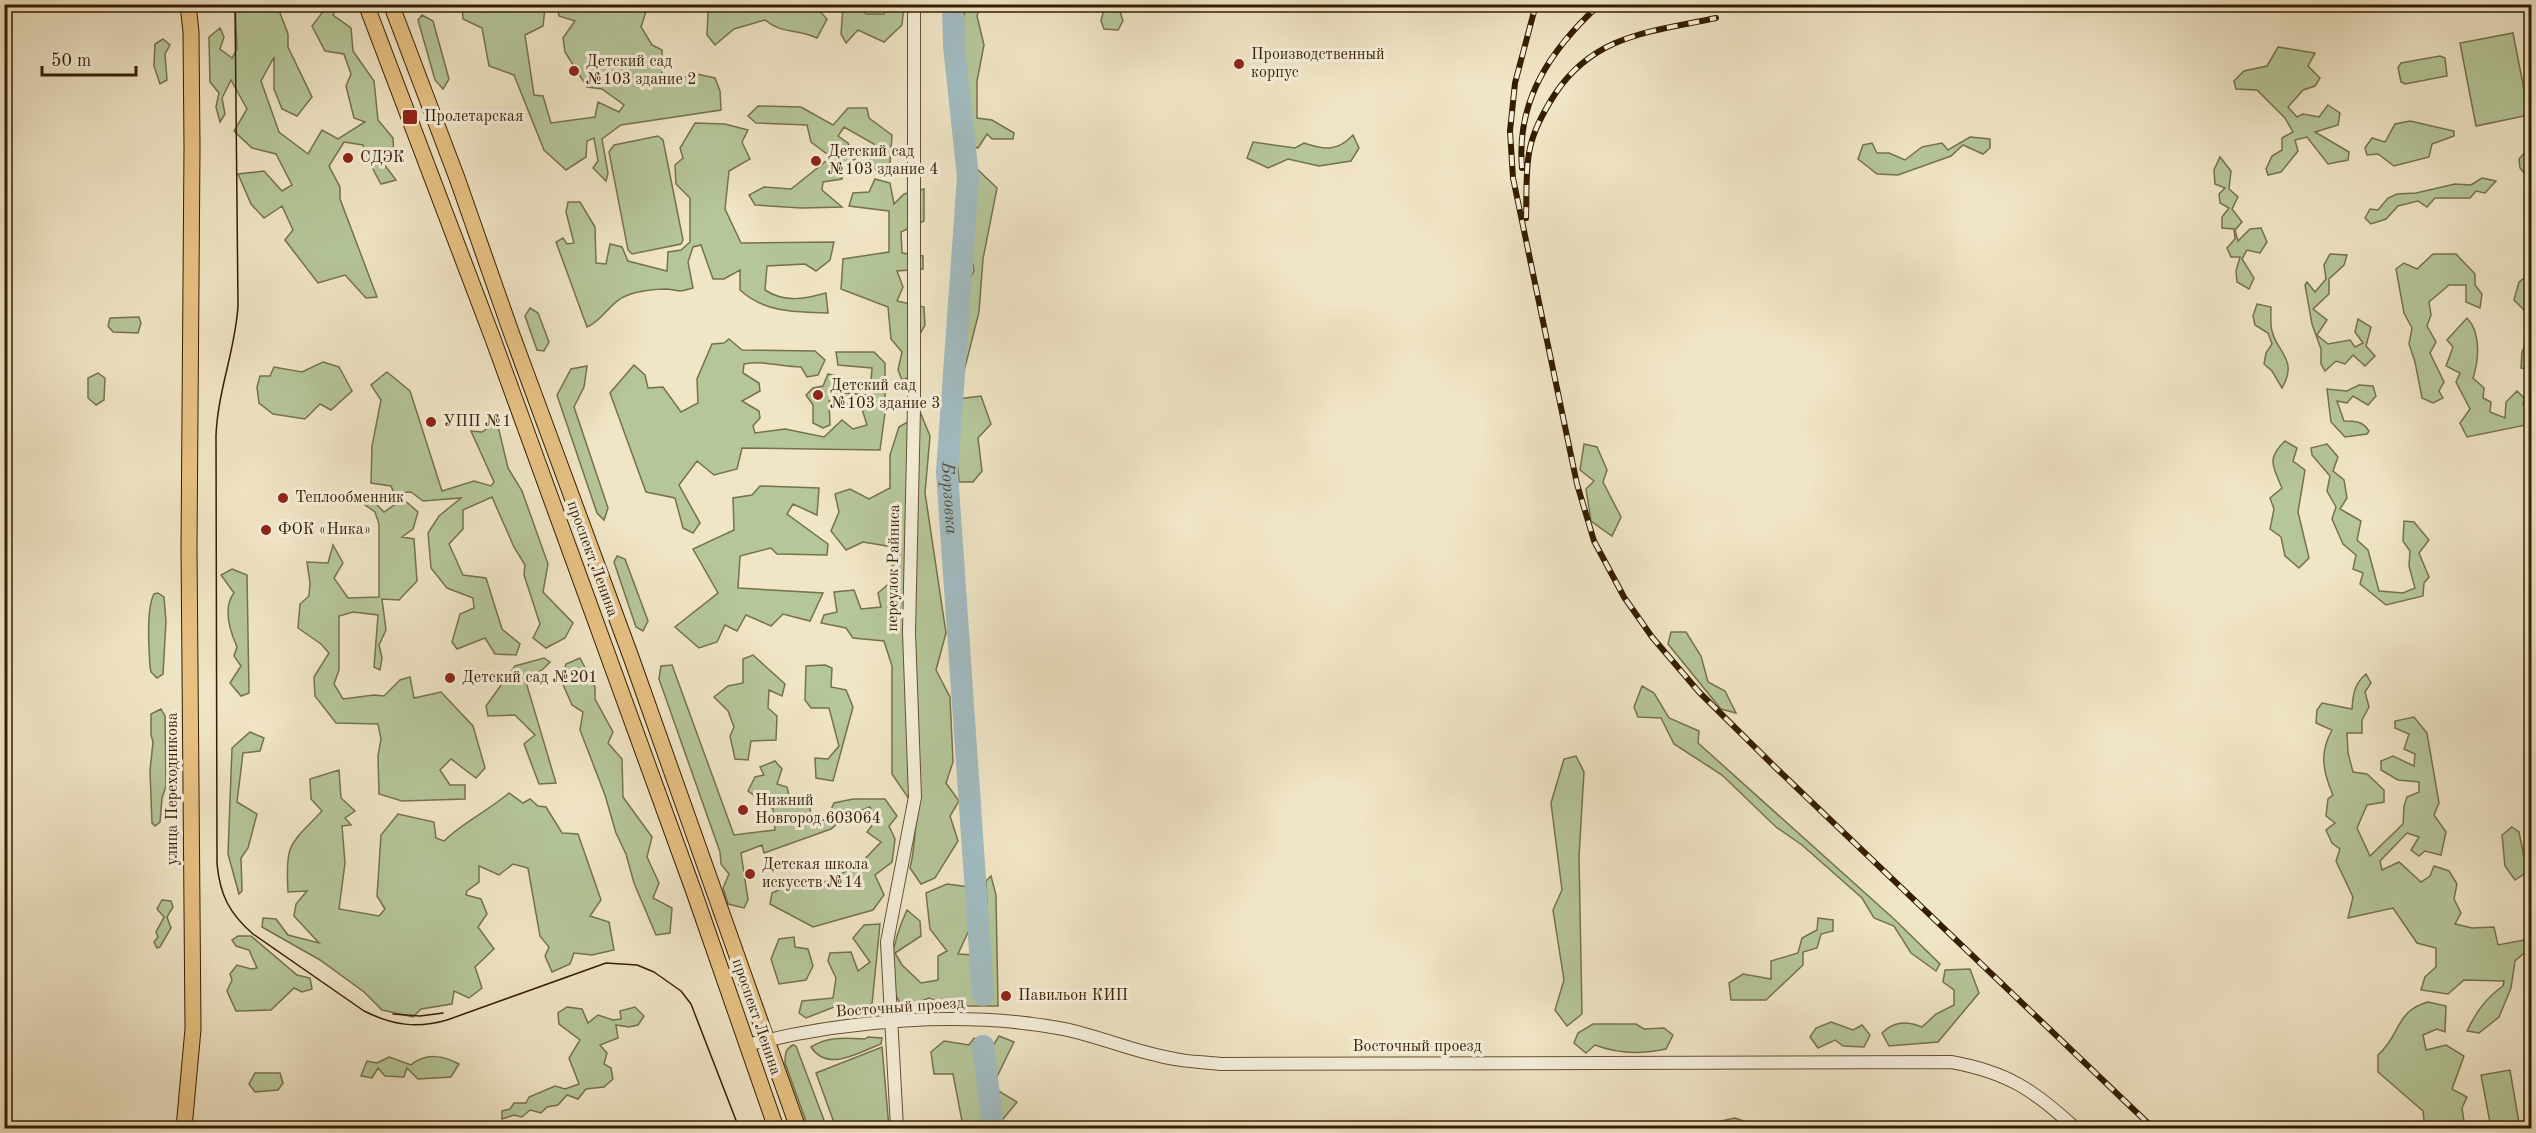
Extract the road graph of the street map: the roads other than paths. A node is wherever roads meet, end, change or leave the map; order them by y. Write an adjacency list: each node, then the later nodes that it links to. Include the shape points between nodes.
1 (366, 4): 7 (main road, проспект Ленина, via 501,361)
2 (391, 4): 6 (main road, проспект Ленина, via 458,178)
3 (914, 4): 5 (street, переулок Райниса, via 914,408 909,632 915,797 887,942)
4 (190, 7): 8 (main road, улица Переходникова, via 193,1029)
5 (890, 1023): 6 (street, Восточный проезд); 11 (street, переулок Райниса); 12 (street, Восточный проезд, via 945,1019 1016,1021 1067,1030 1176,1060 1220,1064 1951,1062 1987,1069 2015,1080)
6 (766, 1040): 7 (street, Восточный проезд); 10 (main road, проспект Ленина)
7 (747, 1045): 9 (main road, проспект Ленина)
8 (184, 1128)
9 (776, 1128)
10 (798, 1128)
11 (897, 1128)
12 (2075, 1128)

